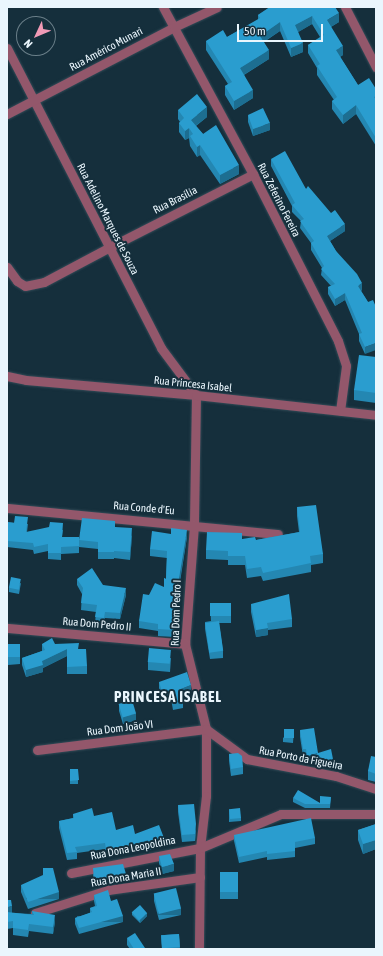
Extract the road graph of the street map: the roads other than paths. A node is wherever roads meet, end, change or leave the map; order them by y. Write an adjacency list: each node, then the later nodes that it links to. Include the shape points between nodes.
1 (164, 7): 4 (street, Rua Zeferino Fereira)
2 (217, 7): 4 (street, Rua Américo Munari)
3 (345, 7): 6 (street)
4 (174, 28): 7 (street, Rua Américo Munari); 9 (street, Rua Zeferino Fereira)
5 (7, 48): 7 (street, Rua Adelino Marques de Souza)
6 (376, 67)
7 (34, 100): 8 (street, Rua Américo Munari); 10 (street, Rua Adelino Marques de Souza)
8 (7, 114)
9 (252, 174): 10 (street, Rua Brasília); 14 (street, Rua Zeferino Fereira, via 338,340 346,366)
10 (108, 248): 11 (street, Rua Brasília, via 34,285 25,286 17,281); 13 (street, Rua Adelino Marques de Souza, via 161,348)
11 (7, 267)
12 (7, 376): 13 (street, Rua Princesa Isabel, via 33,381)
13 (196, 395): 14 (street, Rua Princesa Isabel); 17 (street, Rua Dom Pedro I)
14 (340, 411): 15 (street, Rua Princesa Isabel)
15 (376, 415)
16 (7, 508): 17 (street, Rua Conde d'Eu)
17 (194, 525): 18 (street, Rua Conde d'Eu); 20 (street, Rua Dom Pedro I)
18 (278, 534)
19 (7, 628): 20 (street, Rua Dom Pedro II)
20 (185, 644): 21 (street, Rua Dom Pedro I)
21 (206, 729): 22 (street, Rua Dom João VI); 23 (street, Rua Porto da Figueira, via 246,759 336,776); 25 (street, Rua Dom Pedro I, via 206,796)
22 (37, 750)
23 (376, 789)
24 (376, 814): 25 (street, via 281,814)
25 (200, 848): 26 (street, Rua Dona Leopoldina); 27 (street, Rua Dom Pedro I)
26 (71, 873)
27 (200, 877): 28 (street, Rua Dona Maria II, via 108,890); 29 (street, Rua Dom Pedro I)
28 (35, 913)
29 (199, 949)

